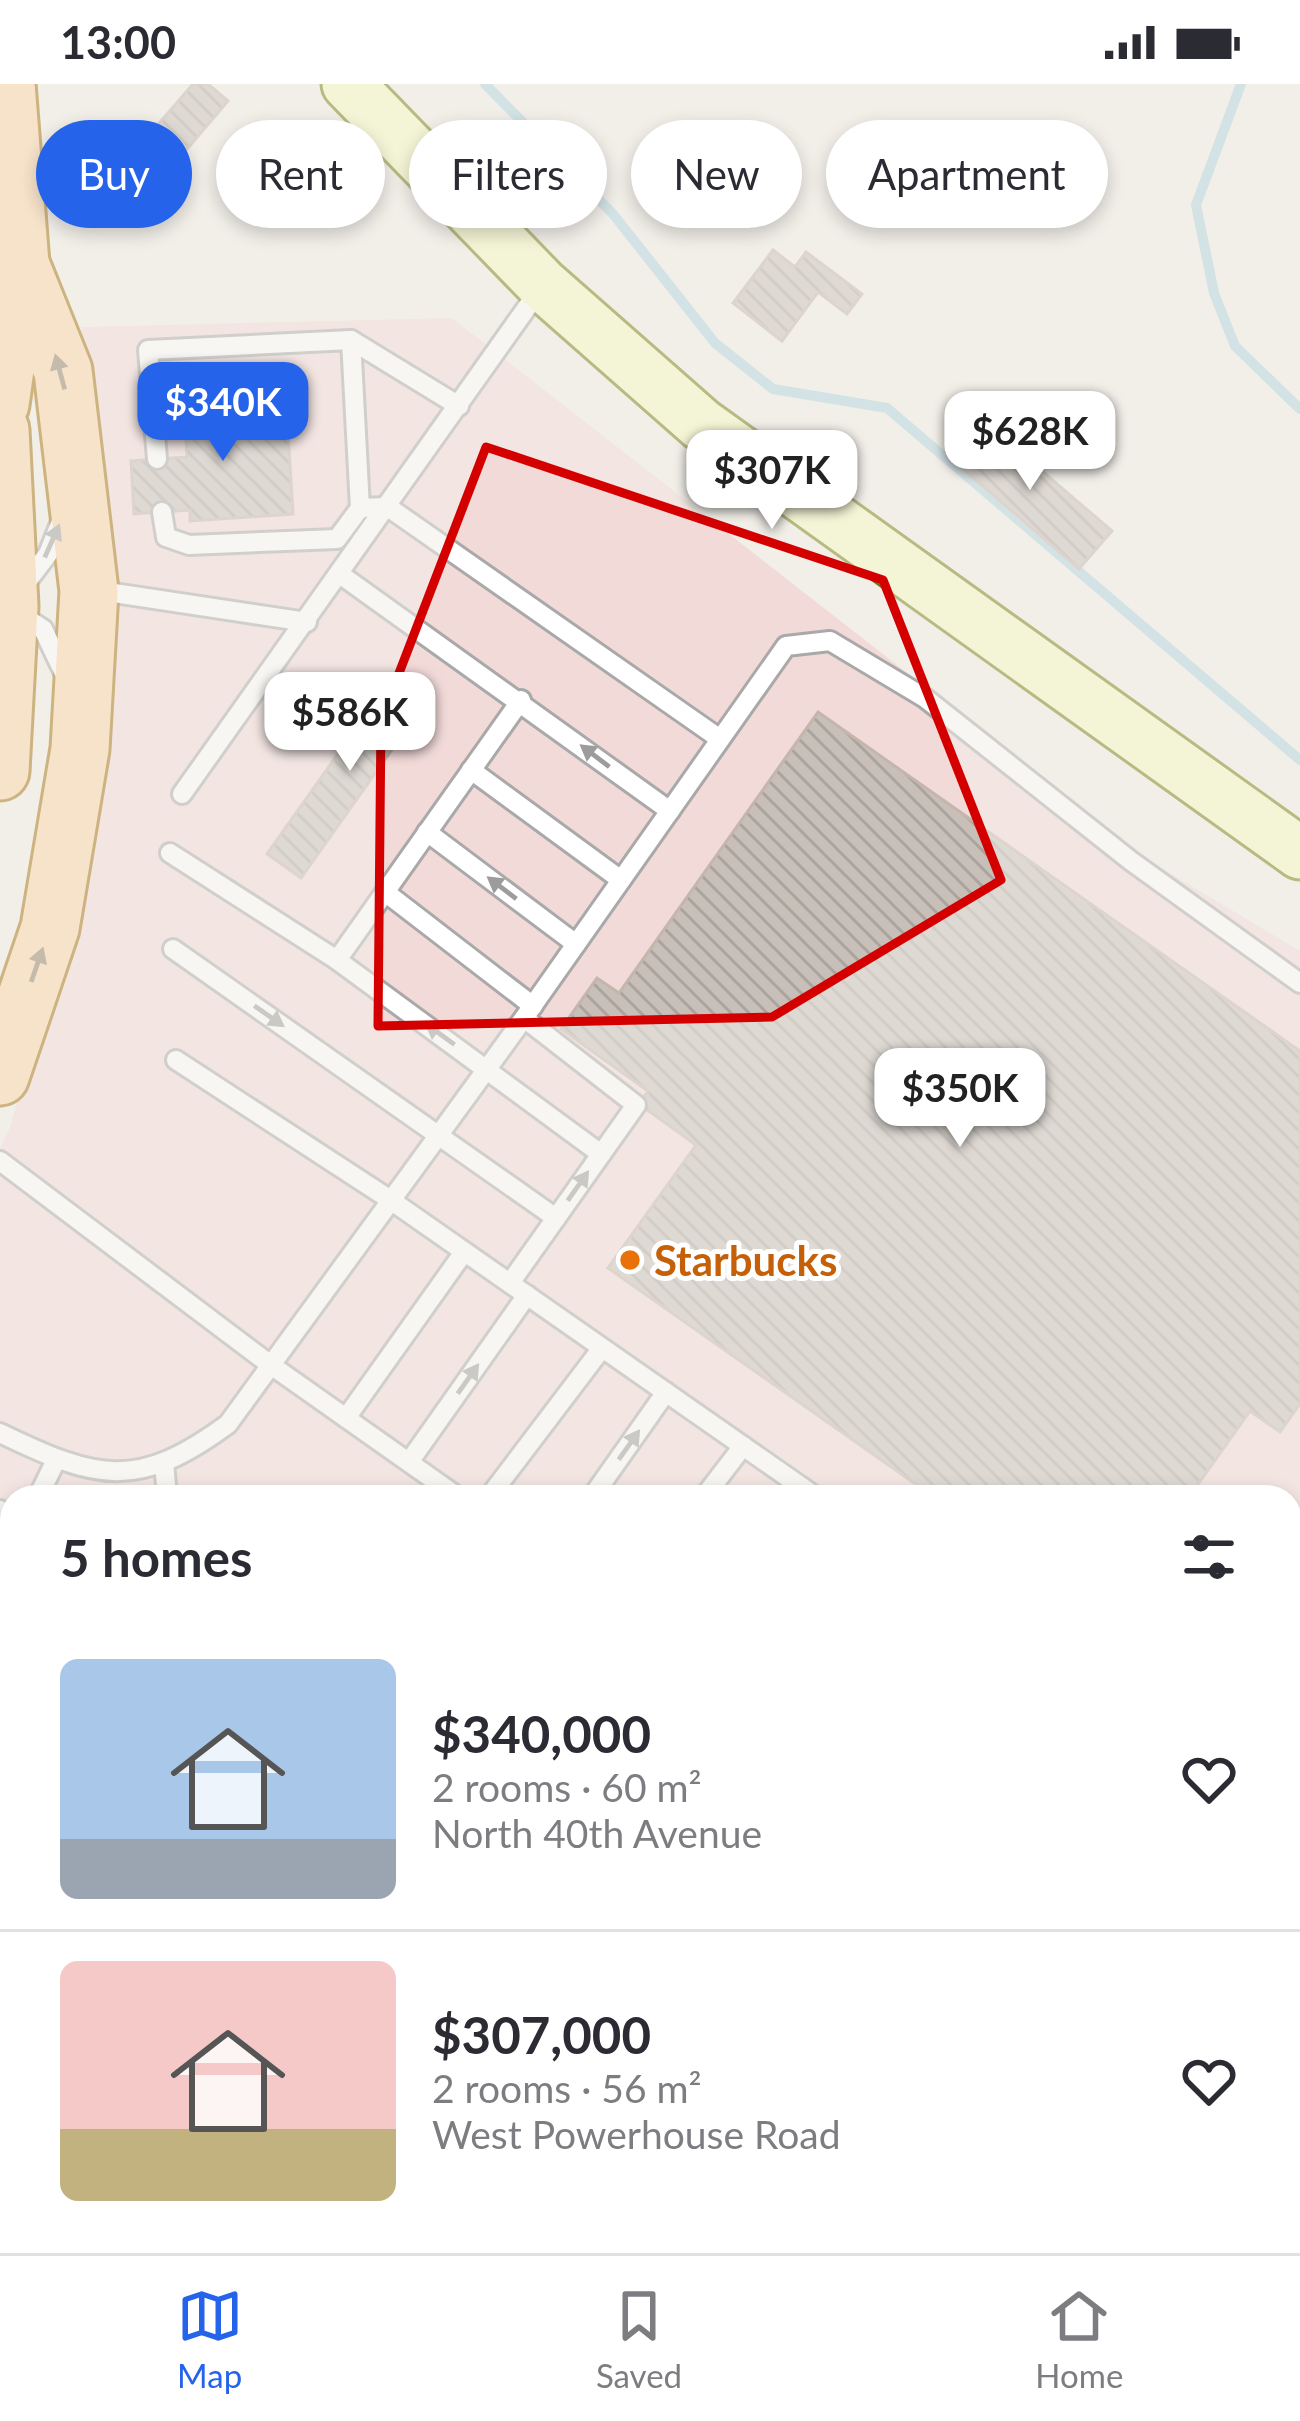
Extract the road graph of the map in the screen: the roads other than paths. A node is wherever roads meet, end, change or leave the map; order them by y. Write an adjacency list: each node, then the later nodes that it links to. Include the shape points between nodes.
1 (6, 84): 3 (main road)
2 (348, 84): 4 (main road)
3 (20, 264): 6 (main road); 10 (main road, one-way to 3, via 63,371)
4 (543, 285): 7 (lane); 29 (main road, via 775,481)
5 (351, 340): 7 (lane); 9 (lane, via 148,350); 13 (lane)
6 (0, 404)
7 (459, 406): 12 (lane)
8 (0, 430): 11 (main road)
9 (157, 459)
10 (74, 466): 16 (main road); 17 (lane, one-way to 10, via 48,554)
11 (2, 494): 17 (main road)
12 (388, 506): 13 (lane); 15 (lane); 21 (lane)
13 (360, 508): 14 (lane, via 337,538 189,544 166,537)
14 (161, 512)
15 (340, 574): 18 (lane); 20 (lane)
16 (89, 591): 18 (lane); 22 (main road)
17 (4, 606): 19 (main road); 22 (lane, via 43,628 55,647)
18 (308, 622): 25 (lane)
19 (3, 695): 24 (main road)
20 (521, 700): 23 (lane); 26 (lane, one-way to 20)
21 (721, 739): 26 (lane); 35 (lane, via 786,646 830,641 925,698)
22 (80, 749): 39 (main road, one-way to 22, via 50,928)
23 (471, 770): 27 (lane); 30 (lane)
24 (0, 771)
25 (182, 794)
26 (670, 811): 30 (lane)
27 (427, 832): 31 (lane); 32 (lane, one-way to 27)
28 (170, 853): 34 (lane)
29 (1300, 853)
30 (621, 880): 32 (lane)
31 (385, 892): 34 (lane); 36 (lane)
32 (576, 944): 36 (lane)
33 (173, 949): 40 (lane, one-way to 40)
34 (338, 960): 38 (lane, one-way to 34)
35 (1300, 982)
36 (528, 1012): 38 (lane); 41 (lane, via 636,1106)
37 (176, 1060): 43 (lane)
38 (487, 1068): 40 (lane); 41 (lane)
39 (0, 1076)
40 (438, 1133): 43 (lane); 44 (lane)
41 (601, 1154): 44 (lane, one-way to 41)
42 (0, 1161): 49 (lane)
43 (389, 1199): 45 (lane); 49 (lane)
44 (556, 1218): 46 (lane)
45 (464, 1252): 46 (lane); 51 (lane)
46 (509, 1283): 47 (lane)
47 (527, 1295): 48 (lane); 56 (lane, one-way to 47)
48 (602, 1348): 50 (lane); 60 (lane)
49 (268, 1363): 51 (lane); 55 (lane, via 228,1424)
50 (666, 1392): 53 (lane); 61 (lane, one-way to 50)
51 (346, 1418): 56 (lane)
52 (0, 1433): 54 (lane)
53 (743, 1446): 62 (lane); 63 (lane)
54 (56, 1460): 55 (lane, via 122,1472); 57 (lane)
55 (164, 1462): 58 (lane)
56 (409, 1462): 59 (lane)
57 (44, 1485)
58 (166, 1485)
59 (441, 1485)
60 (498, 1485)
61 (600, 1485)
62 (713, 1485)
63 (793, 1485)

